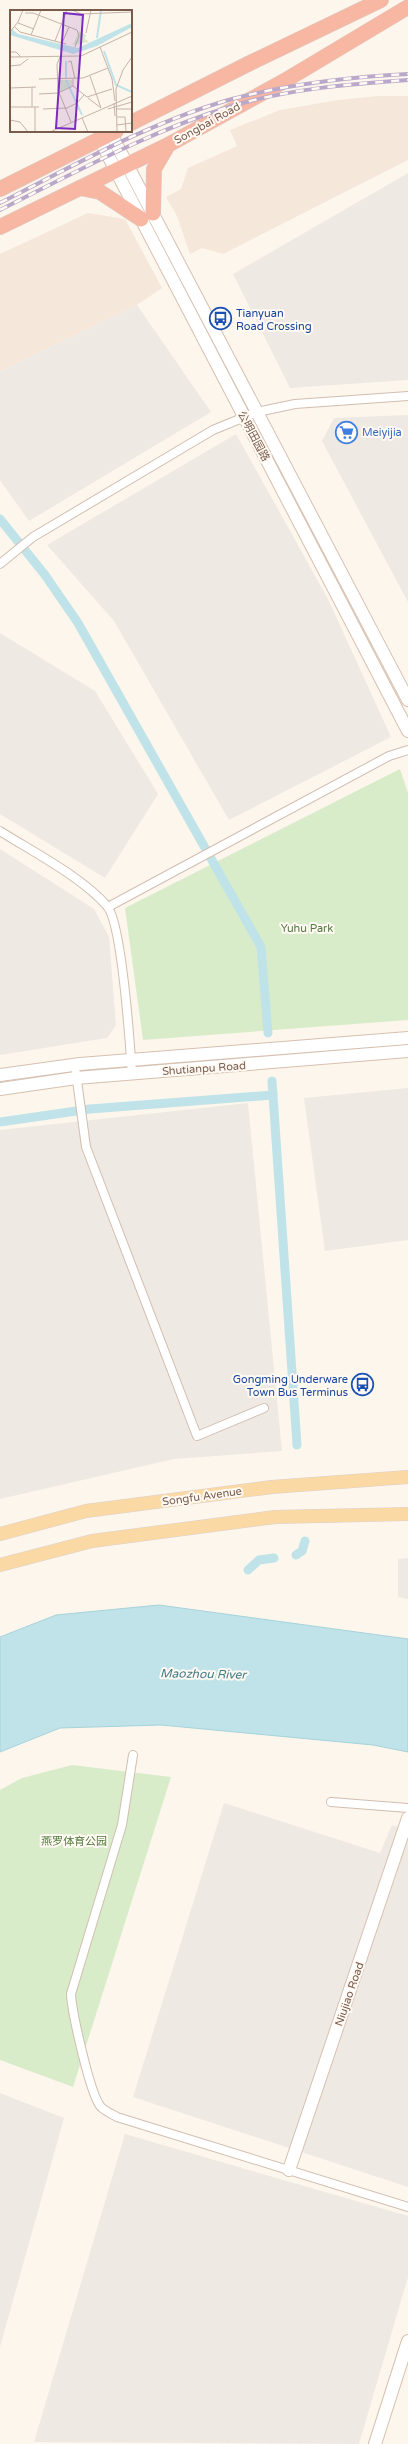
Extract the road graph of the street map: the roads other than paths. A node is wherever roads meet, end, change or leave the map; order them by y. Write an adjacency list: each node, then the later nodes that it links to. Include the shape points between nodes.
1 (381, 0): 3 (highway)
2 (408, 7): 5 (highway, Songbai Road, via 286,80)
3 (132, 122)
4 (109, 135): 6 (street, 公明田园路); 8 (highway)
5 (168, 145): 6 (highway, Songbai Road); 9 (highway, via 154,169)
6 (121, 167): 7 (highway, Songbai Road); 9 (street, 公明田园路)
7 (80, 188): 9 (highway, via 100,192); 10 (highway, Songbai Road)
8 (0, 189)
9 (147, 216): 12 (street, 公明田园路); 13 (street, 公明田园路)
10 (0, 227)
11 (408, 396): 12 (street, via 295,404)
12 (257, 412): 13 (street); 15 (street, 公明田园路)
13 (243, 417): 14 (street, via 213,430 33,537); 16 (street, 公明田园路)
14 (2, 562)
15 (408, 700)
16 (408, 731)
17 (408, 750): 19 (street, via 389,756)
18 (0, 831): 19 (street, via 87,887)
19 (108, 907): 22 (street, via 117,933)
20 (408, 1038): 22 (street, Shutianpu Road)
21 (408, 1052): 24 (street, Shutianpu Road)
22 (131, 1060): 23 (street, Shutianpu Road); 24 (street)
23 (74, 1065): 25 (street, Shutianpu Road); 26 (street)
24 (132, 1073): 26 (street, Shutianpu Road)
25 (0, 1075)
26 (76, 1078): 27 (street, Shutianpu Road); 28 (street, via 86,1147 197,1436)
27 (0, 1089)
28 (264, 1408)
29 (408, 1477): 31 (main road, Songfu Avenue, via 272,1486 86,1511)
30 (408, 1514): 32 (main road, via 275,1517 92,1541)
31 (0, 1534)
32 (0, 1566)
33 (133, 1755): 37 (street, via 122,1825 71,1994 72,2013 91,2082 101,2107 117,2117)
34 (331, 1802): 35 (street)
35 (408, 1808)
36 (408, 1818): 37 (street, Niujiao Road)
37 (290, 2170): 38 (street)
38 (408, 2207)
39 (408, 2341): 40 (street)
40 (375, 2444)

